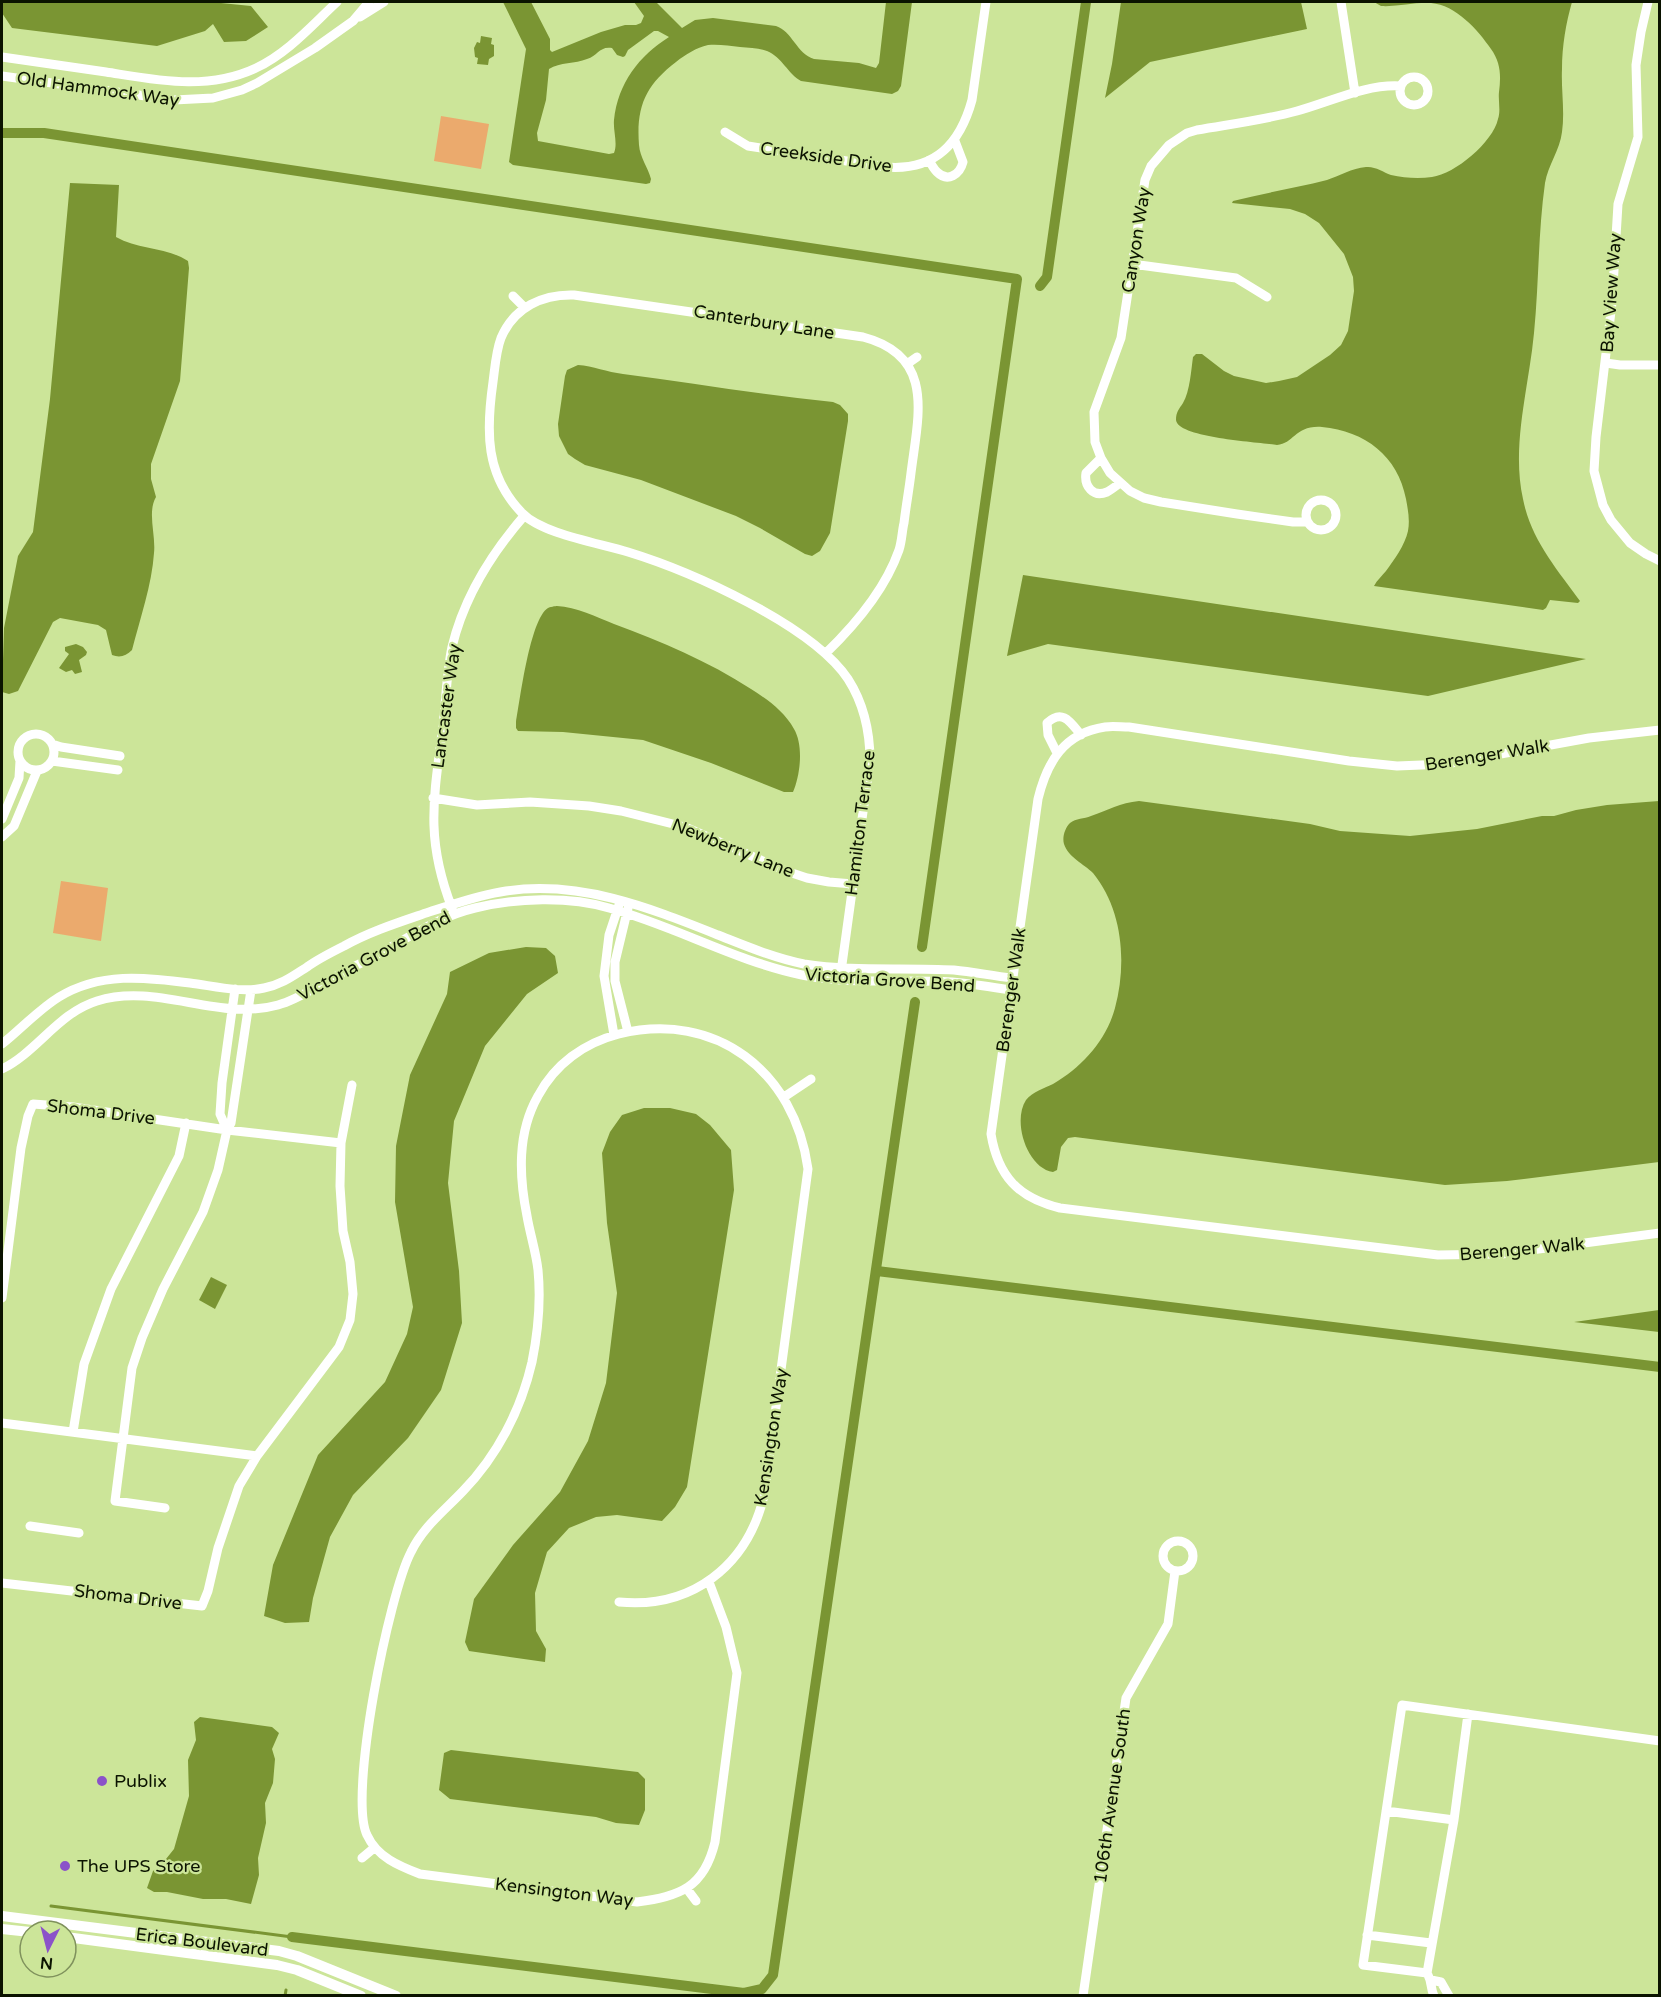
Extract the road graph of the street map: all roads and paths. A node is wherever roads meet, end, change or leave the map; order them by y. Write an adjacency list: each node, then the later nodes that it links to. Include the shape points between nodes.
1 (330, 2): 9 (street, Old Hammock Way)
2 (338, 2): 9 (street, Old Hammock Way)
3 (369, 2): 8 (street, Old Hammock Way)
4 (384, 2): 8 (street, Old Hammock Way)
5 (986, 2): 15 (street, Creekside Drive, via 972,100)
6 (1341, 2): 13 (street)
7 (1648, 2): 22 (street, Bay View Way, via 1636,65 1638,137 1618,204)
8 (353, 21): 11 (street, Old Hammock Way, via 257,83 213,98 174,100)
9 (314, 24): 10 (street, Old Hammock Way, via 264,64 242,74 195,83)
10 (2, 57)
11 (2, 76)
12 (1400, 86): 13 (street, Canyon Way)
13 (1355, 93): 17 (street, Canyon Way, via 1270,118 1197,130 1169,145 1145,180)
14 (725, 132): 16 (street, Creekside Drive, via 748,146 876,166 898,168)
15 (955, 141): 16 (street, Creekside Drive); 16 (street, via 963,162 954,176 938,173)
16 (929, 160)
17 (1132, 264): 19 (street, via 1236,278); 25 (street, Canyon Way, via 1121,338 1094,412 1095,442)
18 (513, 296): 20 (street)
19 (1267, 297)
20 (525, 308): 23 (street, Canterbury Lane, via 548,297 574,295 735,317 876,340); 27 (street, Canterbury Lane, via 511,321 497,351 488,429 498,476)
21 (917, 357): 23 (street)
22 (1606, 363): 24 (street); 29 (street, Bay View Way, via 1594,457 1597,485 1619,531)
23 (907, 364): 30 (street, Canterbury Lane, via 920,401 900,548 861,616)
24 (1659, 364)
25 (1101, 458): 26 (street, Canyon Way); 26 (street, via 1086,473 1089,489 1100,494)
26 (1120, 483): 28 (street, Canyon Way, via 1144,498 1161,502)
27 (524, 516): 30 (street, Hamilton Terrace, via 557,532 628,552 698,578 764,612); 40 (street, Lancaster Way, via 479,577 459,624 452,648)
28 (1307, 522)
29 (1659, 561)
30 (826, 653): 43 (street, Hamilton Terrace, via 857,694 870,744)
31 (1659, 730): 32 (street, Berenger Walk, via 1589,738 1446,764 1397,766 1129,727 1105,727)
32 (1081, 735): 34 (street, Berenger Walk); 34 (street, via 1068,719 1054,717 1046,730)
33 (52, 744): 35 (street); 36 (street); 37 (street, via 41,733 26,736 20,743)
34 (1057, 753): 48 (street, Berenger Walk, via 1043,776 1038,799)
35 (120, 756)
36 (52, 760): 38 (street); 39 (street)
37 (20, 761): 39 (street); 41 (street, via 19,778)
38 (118, 770)
39 (37, 771): 42 (street, via 14,826)
40 (434, 798): 43 (street, Newberry Lane, via 477,805 530,802 621,811 685,827 807,878); 45 (street, Lancaster Way, via 433,837)
41 (2, 819)
42 (2, 837)
43 (853, 884): 47 (street, Hamilton Terrace)
44 (625, 901): 45 (street, Victoria Grove Bend, via 595,893 509,890 472,897); 46 (street); 47 (street, Victoria Grove Bend, via 781,959)
45 (452, 909): 46 (street, Victoria Grove Bend, via 531,900 583,903); 51 (street, Victoria Grove Bend, via 382,927 307,966 292,978); 54 (street, Victoria Grove Bend, via 295,999)
46 (621, 912): 49 (street, Victoria Grove Bend, via 754,962 804,975); 55 (street, via 615,981); 56 (street, via 609,935 604,976)
47 (841, 968): 48 (street, Victoria Grove Bend, via 955,970); 49 (street, Hamilton Terrace)
48 (1012, 978): 52 (street, Berenger Walk)
49 (840, 979): 52 (street, Victoria Grove Bend, via 953,982)
50 (235, 989): 51 (street, Victoria Grove Bend); 53 (street); 57 (street, Victoria Grove Bend, via 145,977 92,983 60,996)
51 (251, 990): 54 (street)
52 (1011, 990): 65 (street, Berenger Walk, via 991,1134 998,1162 1007,1177 1018,1190 1045,1204 1438,1255 1502,1254)
53 (233, 1008): 54 (street, Victoria Grove Bend); 58 (street, Victoria Grove Bend, via 142,995 97,1001 75,1011); 63 (street, via 220,1117)
54 (249, 1008): 63 (street)
55 (628, 1032): 56 (street, Kensington Way); 61 (street, Kensington Way, via 676,1029 712,1038 745,1056)
56 (614, 1035): 82 (street, Kensington Way, via 587,1046 559,1067 538,1095 525,1128 523,1190 539,1295 535,1348 520,1400 497,1447 465,1490 421,1534 404,1566 379,1670 365,1759 361,1815)
57 (2, 1044)
58 (2, 1069)
59 (811, 1079): 61 (street)
60 (352, 1085): 64 (street, Shoma Drive)
61 (784, 1098): 75 (street, Kensington Way, via 800,1131 808,1168 764,1496 745,1545)
62 (186, 1123): 63 (street, Shoma Drive); 66 (street, Shoma Drive, via 33,1104 21,1148); 68 (street, via 179,1156 111,1289 84,1364)
63 (227, 1130): 64 (street, Shoma Drive); 69 (street, via 203,1212 163,1289 132,1368)
64 (341, 1143): 70 (street, Shoma Drive, via 342,1220 353,1294 350,1320 339,1347)
65 (1659, 1233)
66 (2, 1298)
67 (2, 1423): 68 (street)
68 (73, 1432): 69 (street)
69 (123, 1439): 70 (street); 71 (street, via 115,1501)
70 (257, 1456): 76 (street, Shoma Drive, via 239,1486 202,1606)
71 (165, 1508)
72 (30, 1526): 73 (street)
73 (79, 1533)
74 (1175, 1571): 95 (street, 106th Avenue South, via 1168,1624 1126,1698)
75 (708, 1582): 77 (street, via 663,1600); 84 (street, Kensington Way, via 726,1627 737,1673 713,1848 707,1866)
76 (2, 1583)
77 (619, 1602)
78 (1468, 1714): 79 (street); 80 (street, via 1402,1705); 81 (street)
79 (1659, 1742)
80 (1386, 1811): 81 (street); 89 (street)
81 (1454, 1820): 91 (street)
82 (374, 1848): 83 (street); 84 (street, Kensington Way, via 395,1864 420,1874 637,1902 665,1898)
83 (362, 1858)
84 (687, 1889): 85 (street)
85 (696, 1901)
86 (2, 1916): 94 (street, Erica Boulevard, via 279,1952)
87 (2, 1929): 88 (street)
88 (18, 1931)
89 (1367, 1935): 91 (street); 92 (street, via 1362,1965)
90 (78, 1939): 93 (street, Erica Boulevard, via 277,1965)
91 (1431, 1943): 92 (street)
92 (1429, 1976): 96 (street); 97 (street, via 1441,1982)
93 (361, 1995)
94 (396, 1995)
95 (1083, 1995)
96 (1434, 1995)
97 (1449, 1995)

